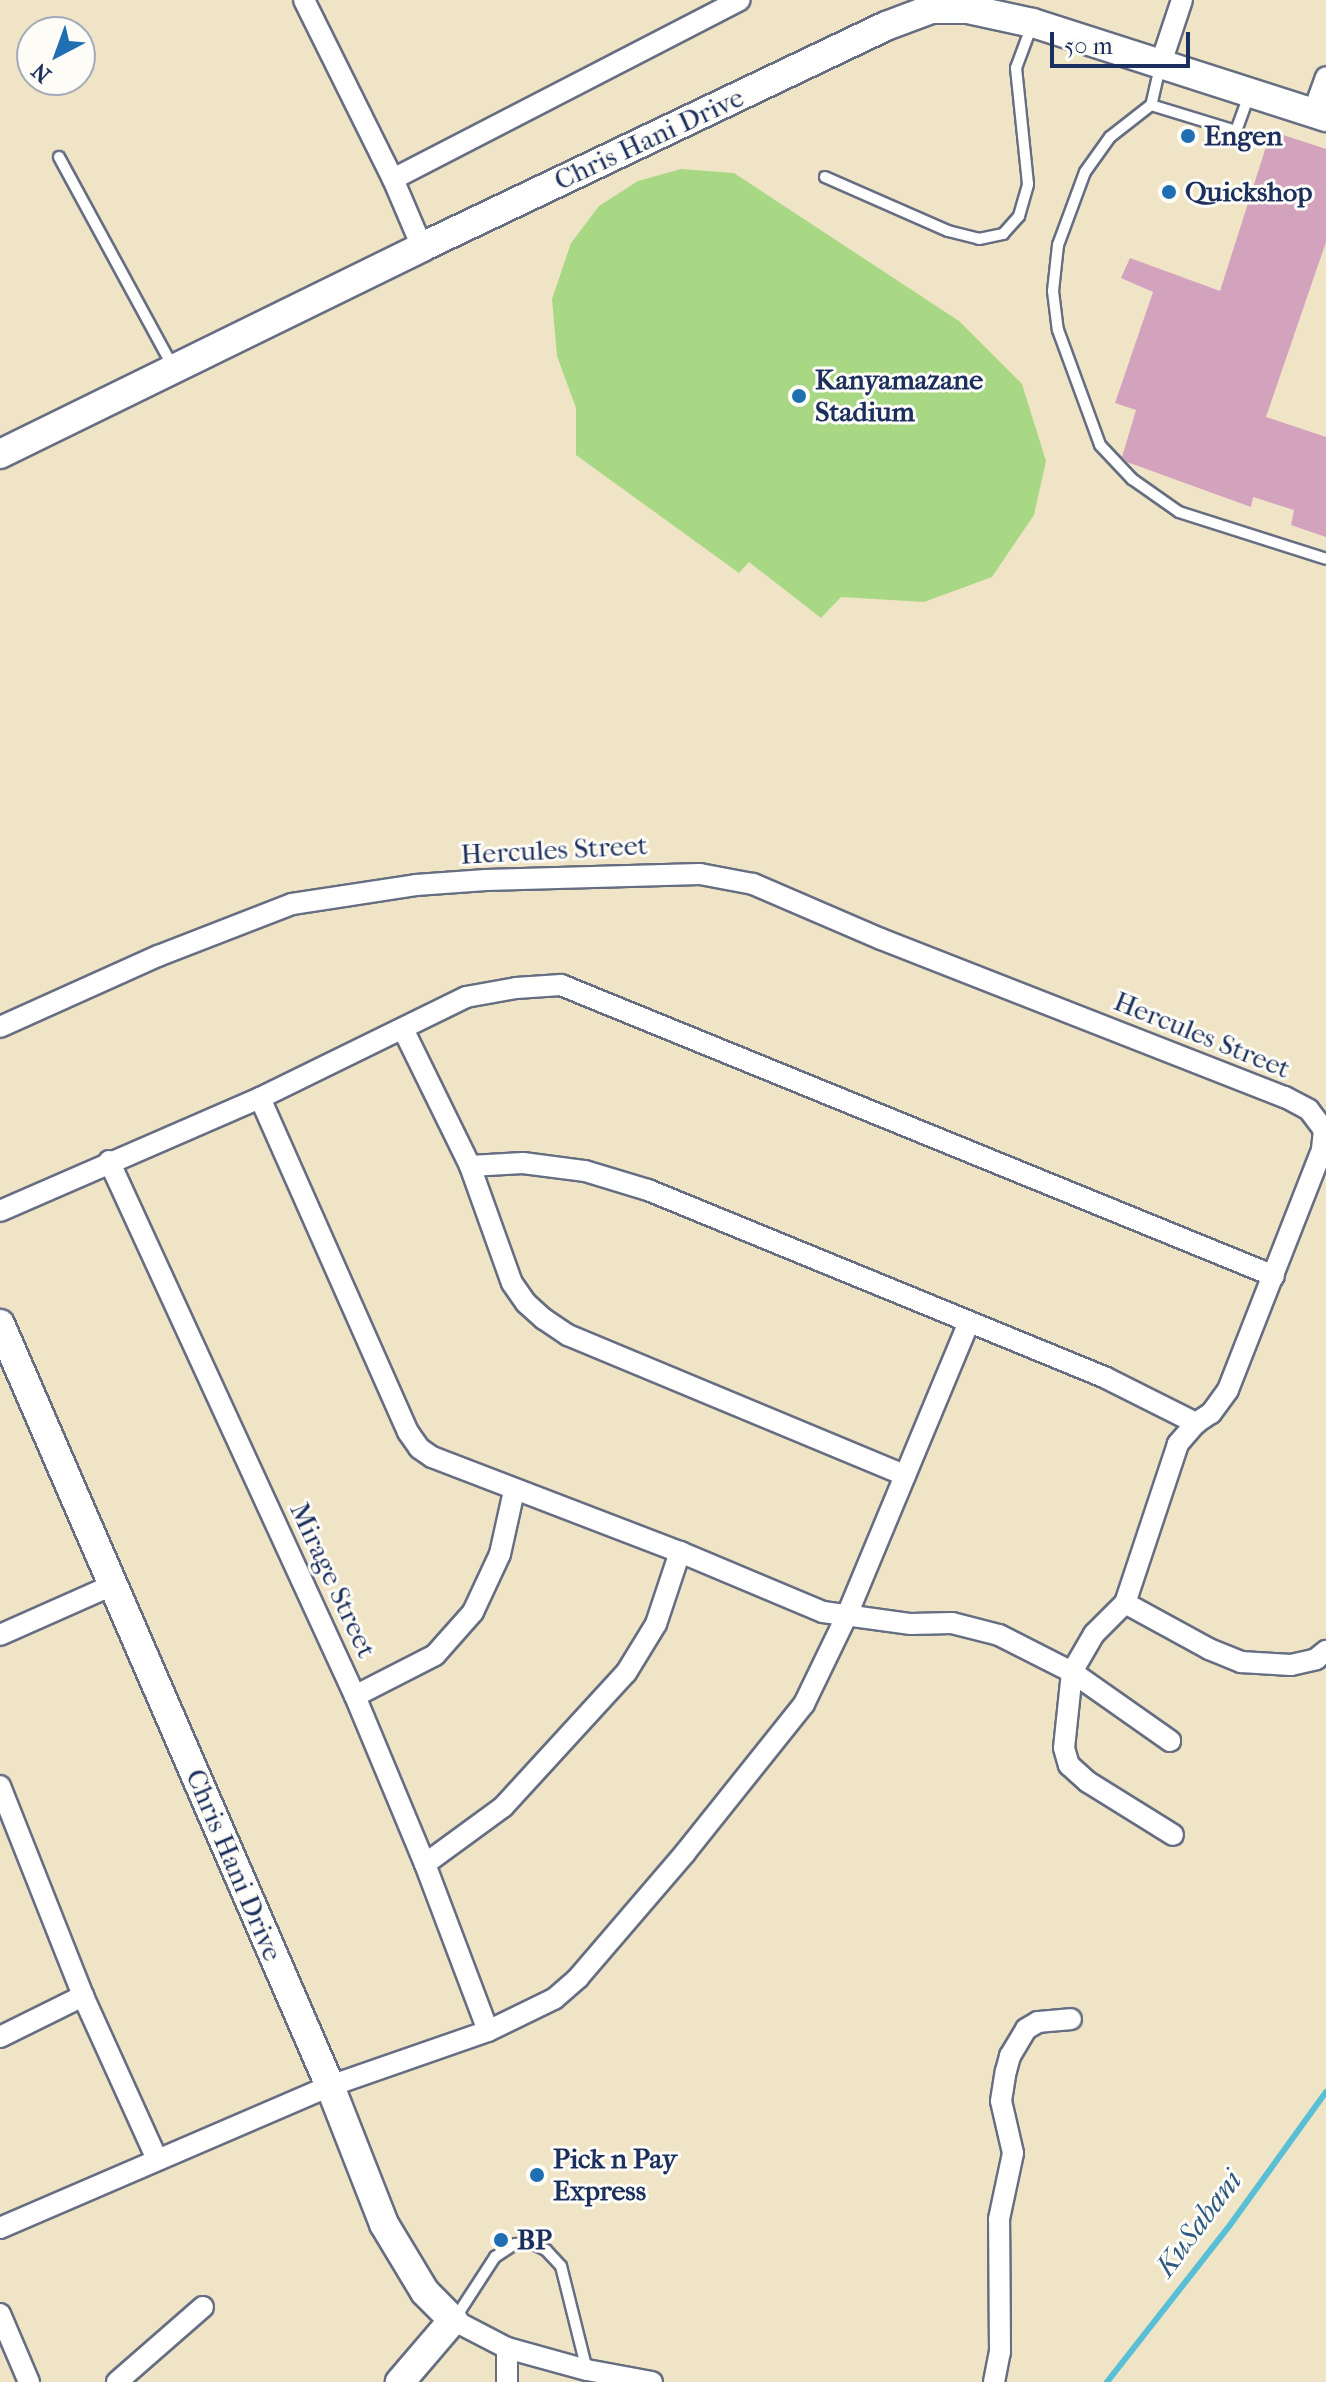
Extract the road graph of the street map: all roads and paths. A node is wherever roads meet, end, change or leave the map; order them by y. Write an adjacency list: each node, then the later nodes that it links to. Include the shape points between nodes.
1 (304, 0): 12 (street)
2 (740, 0): 12 (street)
3 (1182, 0): 5 (street)
4 (1033, 23): 5 (street, Chris Hani Drive); 11 (lane, via 1016,68 1028,184 1019,216 1003,234 979,239 948,231); 13 (street, Chris Hani Drive, via 968,9 931,9)
5 (1161, 63): 7 (street, Chris Hani Drive); 8 (lane)
6 (1326, 77): 9 (street)
7 (1250, 93): 8 (lane, via 1236,131); 9 (street, Chris Hani Drive)
8 (1151, 105): 16 (lane, via 1110,137 1085,172 1058,245 1053,291 1058,330 1083,402 1100,445 1132,479 1179,512)
9 (1320, 115)
10 (59, 157): 14 (lane)
11 (825, 177)
12 (393, 179): 13 (street)
13 (422, 247): 14 (street, Chris Hani Drive)
14 (174, 369): 15 (street, Chris Hani Drive)
15 (0, 454)
16 (1326, 559)
17 (0, 1027): 23 (street, Hercules Street, via 158,956 292,904 486,880 650,873 700,874 753,884 1309,1110 1324,1130 1322,1150)
18 (403, 1029): 19 (street); 21 (street); 23 (street, via 466,997 561,985)
19 (260, 1098): 20 (street); 28 (street, via 408,1432 432,1457)
20 (109, 1161): 22 (street); 36 (street, Mirage Street)
21 (470, 1166): 24 (street, via 523,1163 623,1182); 27 (street, via 512,1283 544,1319 568,1335)
22 (0, 1211)
23 (1274, 1276): 26 (street, Hercules Street, via 1228,1390)
24 (969, 1322): 26 (street, via 1106,1378); 27 (street)
25 (0, 1324): 30 (street, Chris Hani Drive)
26 (1196, 1423): 31 (street, Hercules Street, via 1172,1457)
27 (905, 1475): 32 (street)
28 (514, 1491): 29 (street); 36 (street, via 500,1554 473,1612 435,1655)
29 (680, 1552): 32 (street, via 799,1604); 40 (street, via 656,1624 626,1673 503,1807)
30 (113, 1585): 33 (street); 45 (street, Chris Hani Drive)
31 (1125, 1603): 34 (street, via 1241,1662 1291,1665); 35 (street, via 1094,1634)
32 (847, 1615): 35 (street, via 972,1626 1028,1647); 43 (street, via 804,1704 599,1956 554,1999)
33 (0, 1635)
34 (1326, 1651)
35 (1072, 1672): 37 (street); 39 (street, via 1064,1748 1069,1765)
36 (355, 1696): 40 (street, Mirage Street)
37 (1170, 1741)
38 (0, 1786): 41 (street)
39 (1173, 1835)
40 (425, 1864): 43 (street, Mirage Street)
41 (83, 1996): 44 (street); 46 (street)
42 (1071, 2019): 58 (street, via 1038,2022 1026,2029 1006,2071 1001,2101 1013,2153 999,2219 1000,2352)
43 (488, 2031): 45 (street)
44 (0, 2037)
45 (330, 2086): 46 (street); 50 (street, Chris Hani Drive, via 384,2224 425,2292)
46 (157, 2159): 47 (street)
47 (0, 2228)
48 (203, 2307): 54 (street)
49 (0, 2314): 53 (street)
50 (453, 2320): 51 (street); 52 (lane, via 495,2257 515,2244 532,2243 561,2266); 55 (street)
51 (507, 2348): 52 (street); 56 (street)
52 (587, 2370): 57 (street)
53 (29, 2382)
54 (117, 2382)
55 (400, 2382)
56 (507, 2382)
57 (652, 2382)
58 (994, 2382)

